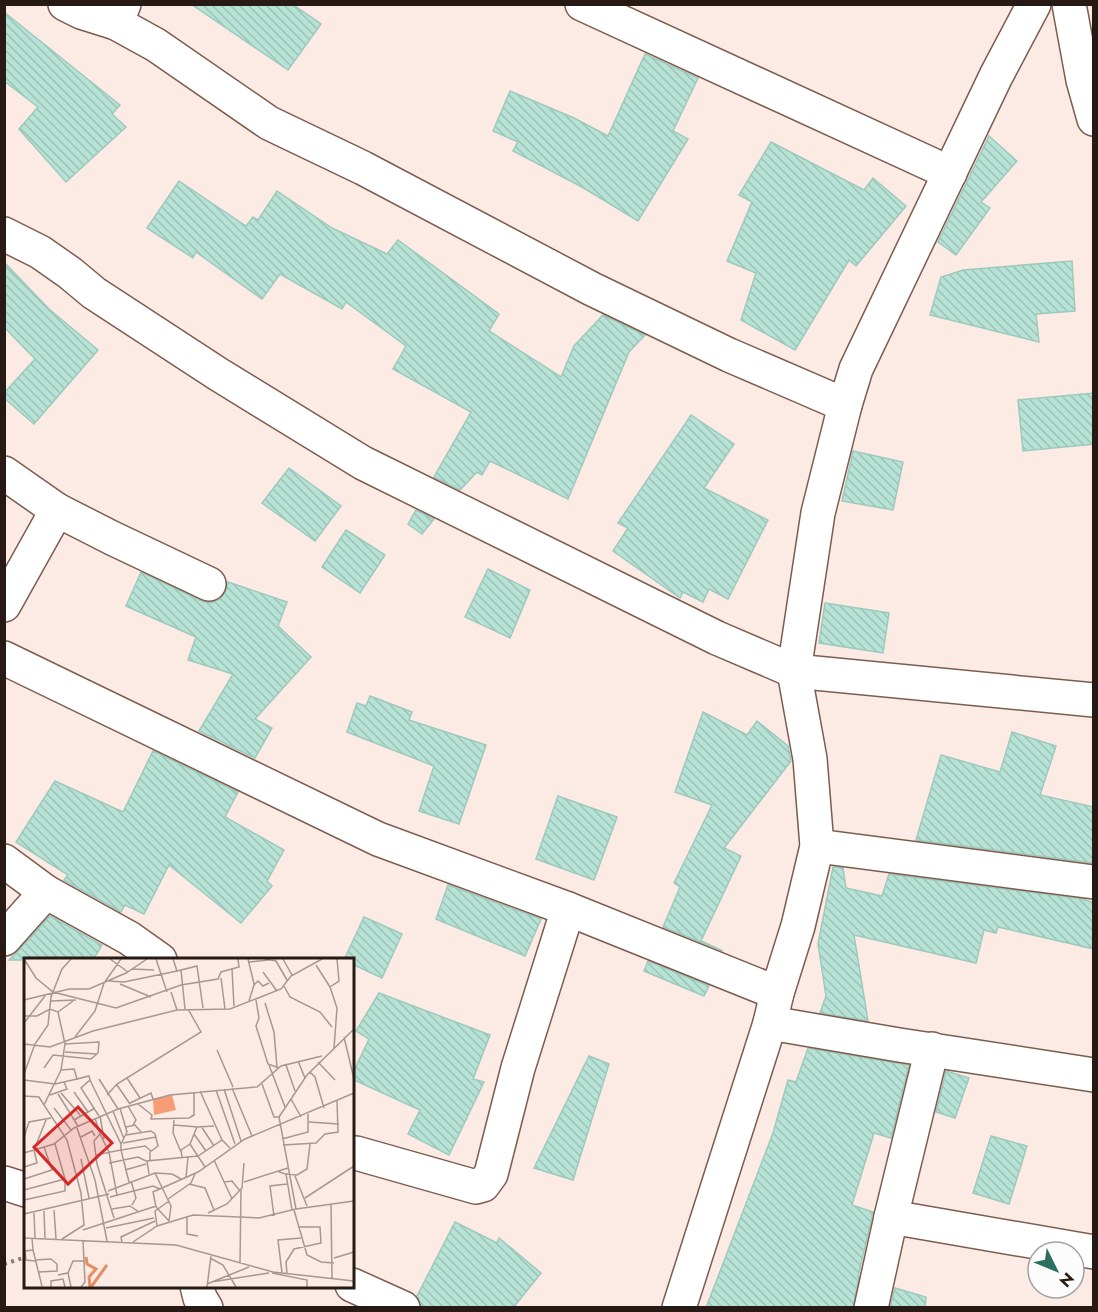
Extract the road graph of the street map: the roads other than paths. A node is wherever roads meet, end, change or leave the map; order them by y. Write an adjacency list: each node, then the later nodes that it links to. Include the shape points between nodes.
1 (65, 4): 5 (street, via 81,12)
2 (582, 4): 7 (street)
3 (1034, 4): 7 (street)
4 (1069, 4): 6 (street)
5 (120, 14): 9 (street, via 156,45 269,123 592,289)
6 (1094, 119)
7 (950, 173): 9 (street, via 856,369)
8 (4, 234): 15 (street, via 40,252 94,293 363,464)
9 (845, 405): 15 (street, via 818,513)
10 (4, 473): 11 (street)
11 (57, 510): 12 (street); 13 (street)
12 (209, 584)
13 (4, 605)
14 (4, 658): 21 (street, via 378,839)
15 (794, 672): 16 (street); 17 (street, via 810,759)
16 (1094, 700)
17 (817, 846): 19 (street); 24 (street)
18 (4, 861): 20 (street)
19 (1094, 882)
20 (46, 891): 22 (street); 23 (street)
21 (568, 909): 24 (street); 27 (street, via 488,1180 476,1187)
22 (4, 939)
23 (157, 958)
24 (773, 1008): 25 (street, via 899,1045); 36 (street)
25 (932, 1049): 26 (street); 30 (street)
26 (1094, 1075)
27 (354, 1156)
28 (4, 1183): 29 (street)
29 (24, 1189)
30 (891, 1217): 31 (street); 37 (street)
31 (1094, 1251)
32 (354, 1286): 35 (street)
33 (197, 1288): 34 (street)
34 (206, 1308)
35 (403, 1308)
36 (679, 1308)
37 (871, 1308)

